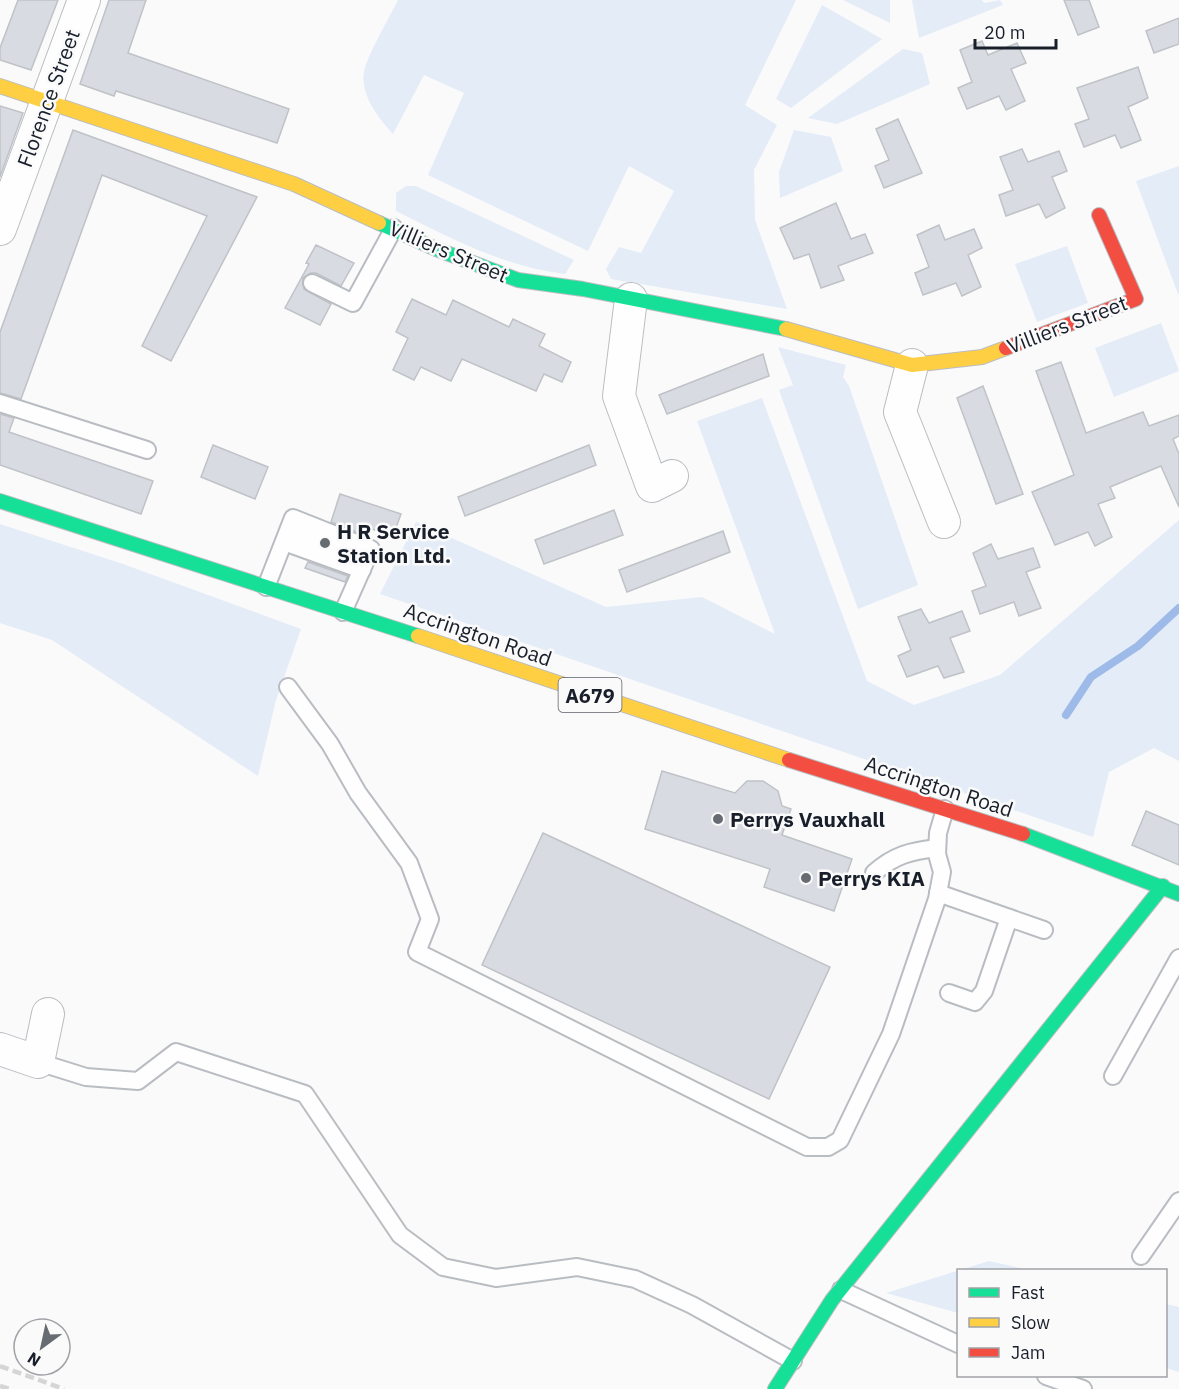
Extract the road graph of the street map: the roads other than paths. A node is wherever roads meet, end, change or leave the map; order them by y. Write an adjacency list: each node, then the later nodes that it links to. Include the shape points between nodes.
1 (84, 0): 3 (street, Florence Street)
2 (0, 86): 3 (street, Villiers Street)
3 (46, 103): 5 (street, Villiers Street, via 294,184); 6 (street, Florence Street)
4 (1099, 215): 9 (street, Villiers Street, via 1136,299 982,357)
5 (394, 228): 7 (lane, via 353,303); 8 (street, Villiers Street, via 436,249 518,280)
6 (0, 230)
7 (312, 283)
8 (631, 299): 9 (street, Villiers Street, via 784,328); 12 (street, via 618,396 652,486)
9 (912, 365): 14 (street, via 900,412)
10 (0, 403): 11 (lane)
11 (147, 450)
12 (672, 476)
13 (0, 501): 17 (street, Accrington Road / A679)
14 (944, 522)
15 (286, 536): 16 (lane); 16 (lane, via 293,518 371,549); 17 (lane)
16 (364, 564): 18 (lane)
17 (266, 587): 18 (street, Accrington Road / A679)
18 (343, 612): 20 (street, Accrington Road / A679)
19 (288, 687): 24 (lane, via 409,863 430,919 417,952 807,1147 828,1147 840,1140 847,1128 891,1034)
20 (945, 810): 21 (lane); 23 (street, Accrington Road / A679, via 1026,835)
21 (937, 848): 22 (lane, via 908,851 890,858); 24 (lane, via 942,872)
22 (874, 873)
23 (1163, 886): 25 (street, Accrington Road / A679); 36 (street)
24 (938, 893): 26 (lane)
25 (1179, 894)
26 (1009, 918): 27 (lane); 29 (lane, via 984,991 975,1002)
27 (1044, 930)
28 (1179, 958): 33 (lane)
29 (948, 993)
30 (48, 1014): 32 (street)
31 (0, 1049): 32 (street)
32 (38, 1062): 38 (lane, via 86,1077 138,1081 176,1052 305,1094 400,1235 443,1266 496,1278 577,1267 636,1279)
33 (1113, 1076)
34 (1179, 1201): 35 (lane)
35 (1141, 1256)
36 (841, 1290): 37 (lane); 38 (street)
37 (957, 1344)
38 (793, 1361): 40 (street)
39 (1049, 1377): 41 (lane)
40 (775, 1389)
41 (1083, 1389)

